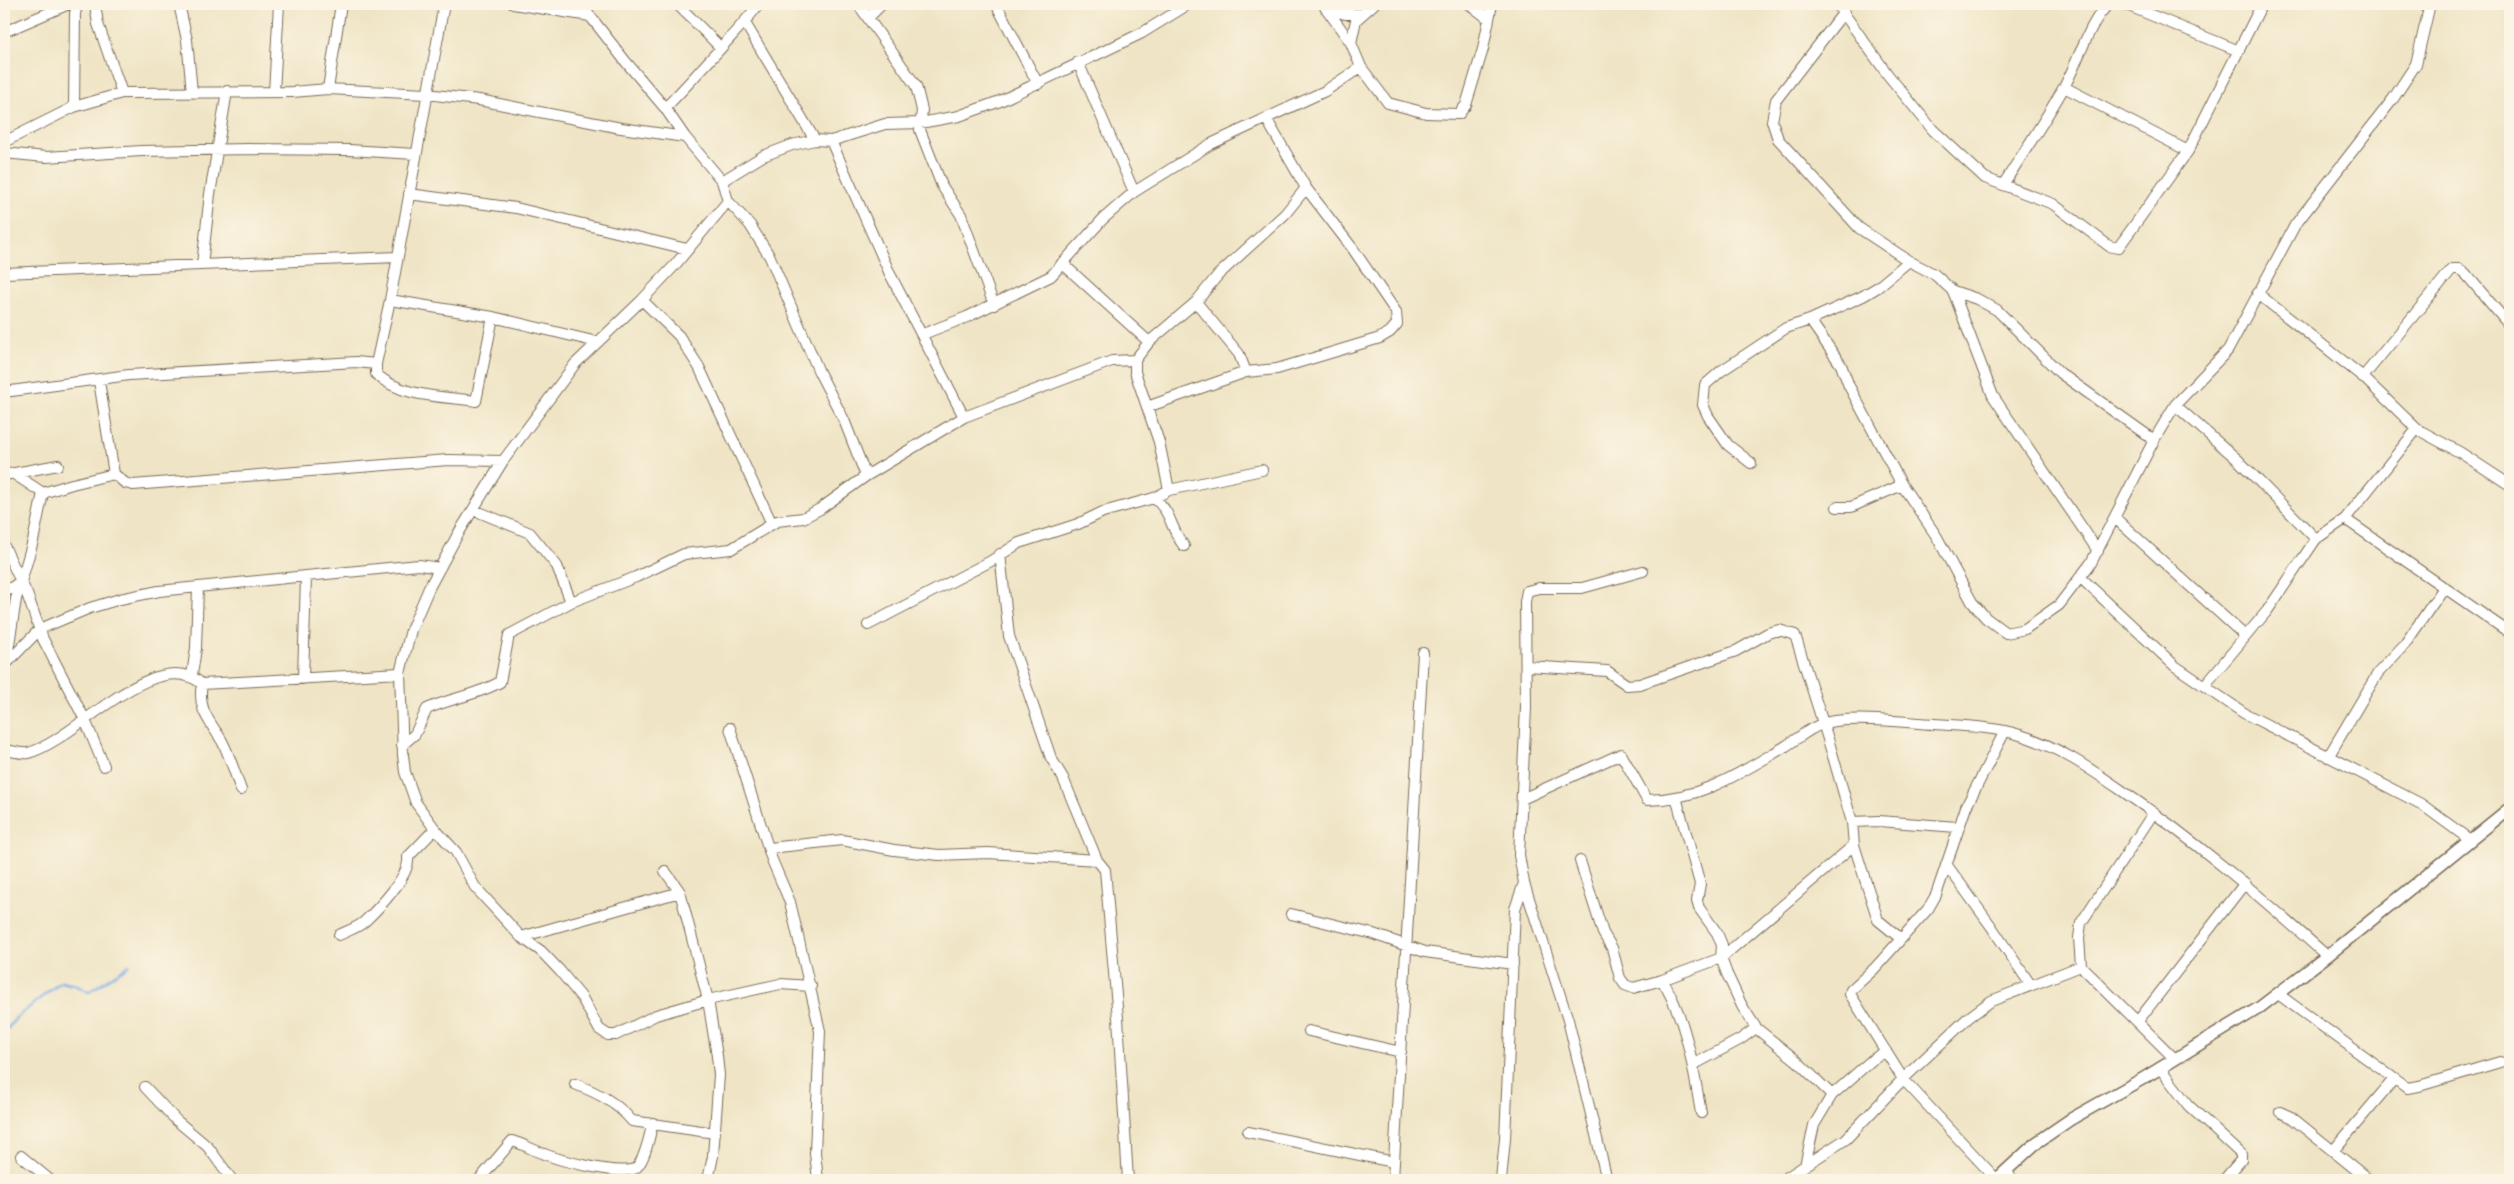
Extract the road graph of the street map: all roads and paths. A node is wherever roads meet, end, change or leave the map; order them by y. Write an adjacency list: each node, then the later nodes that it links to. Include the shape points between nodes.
1 (69, 4): 31 (street)
2 (78, 4): 45 (street, via 75,13)
3 (95, 4): 43 (street, via 98,24)
4 (179, 4): 40 (street, via 187,40)
5 (279, 4): 42 (street)
6 (341, 4): 39 (street)
7 (444, 4): 44 (street)
8 (513, 4): 27 (street)
9 (583, 4): 27 (street)
10 (677, 4): 33 (street)
11 (759, 4): 30 (street)
12 (858, 4): 28 (street)
13 (882, 4): 28 (street)
14 (996, 4): 37 (street)
15 (1189, 4): 35 (street, via 1160,24)
16 (1374, 4): 26 (street)
17 (1469, 4): 29 (street)
18 (1492, 4): 29 (street)
19 (1837, 4): 25 (street)
20 (2109, 4): 38 (street, via 2087,39)
21 (2124, 4): 34 (street)
22 (2262, 4): 34 (street)
23 (2430, 4): 70 (street, via 2416,64 2393,99 2295,225)
24 (1325, 6): 26 (street, via 1345,14); 32 (street)
25 (1844, 12): 58 (street, via 1888,75 1933,130 1985,178); 65 (street, via 1776,100 1772,121 1778,139 1859,228)
26 (1362, 14): 32 (street, via 1356,20)
27 (590, 16): 46 (street)
28 (869, 17): 48 (street, via 916,86 922,110)
29 (1489, 19): 36 (street, via 1466,105 1459,114 1426,113 1388,103)
30 (745, 23): 33 (street); 50 (street)
31 (4, 32)
32 (1352, 43): 36 (street)
33 (721, 48): 46 (street)
34 (2239, 51): 54 (street)
35 (1078, 62): 37 (street); 60 (street)
36 (1362, 67): 47 (street, via 1325,91)
37 (1038, 84): 48 (street, via 959,116)
38 (2064, 87): 54 (street); 58 (street)
39 (328, 89): 42 (street); 44 (street)
40 (192, 92): 41 (street); 43 (street)
41 (228, 92): 42 (street); 53 (street)
42 (274, 92)
43 (122, 93): 45 (street)
44 (426, 94): 49 (street, via 479,100); 56 (street)
45 (74, 106): 52 (street)
46 (665, 108): 49 (street)
47 (1266, 120): 59 (street); 60 (street, via 1211,144)
48 (920, 122): 51 (street, via 885,124); 74 (street, via 920,130 942,186 961,215)
49 (685, 137): 57 (street)
50 (815, 140): 51 (street); 57 (street, via 763,156)
51 (831, 141): 78 (street, via 890,274)
52 (4, 142)
53 (218, 150): 55 (street, via 46,157); 56 (street, via 349,150); 67 (street)
54 (2188, 151): 58 (street, via 2118,248 2109,246 2053,204)
55 (4, 152)
56 (415, 154): 61 (street)
57 (722, 181): 62 (street)
58 (2003, 185)
59 (1306, 188): 73 (street, via 1285,214 1218,275); 83 (street, via 1396,312 1397,324 1380,338 1277,369)
60 (1134, 192): 66 (street, via 1103,219)
61 (409, 194): 63 (street, via 516,208); 64 (street)
62 (728, 201): 63 (street); 98 (street, via 750,225 770,257)
63 (687, 249): 72 (street)
64 (397, 257): 67 (street); 71 (street)
65 (1908, 260): 69 (street, via 1934,274); 76 (street, via 1878,287)
66 (1062, 263): 74 (street, via 1051,276); 80 (street)
67 (202, 264): 68 (street)
68 (4, 273)
69 (1953, 291): 91 (street, via 1997,310 2060,373); 112 (street, via 1993,396)
70 (2257, 293): 84 (street); 87 (street, via 2228,350)
71 (390, 300): 75 (street); 82 (street)
72 (642, 300): 79 (street); 108 (street, via 679,336 698,367)
73 (1196, 302): 80 (street); 83 (street, via 1239,354)
74 (994, 305): 78 (street)
75 (493, 317): 79 (street); 82 (street, via 476,402 399,389 386,384 376,374)
76 (1810, 320): 93 (street, via 1786,328 1721,370 1705,385 1703,405 1708,416 1728,445); 99 (street, via 1841,365)
77 (2510, 326): 84 (street, via 2465,273 2452,269)
78 (923, 334): 89 (street)
79 (597, 342): 92 (street, via 575,364)
80 (1149, 342): 81 (street)
81 (1135, 360): 88 (street, via 1135,372); 89 (street, via 1112,361)
82 (376, 364): 85 (street, via 320,363 129,375)
83 (1246, 372): 88 (street)
84 (2363, 376): 90 (street)
85 (99, 381): 86 (street); 96 (street)
86 (4, 392)
87 (2175, 405): 91 (street); 109 (street, via 2238,460)
88 (1147, 407): 101 (street, via 1159,442)
89 (964, 418): 98 (street)
90 (2417, 429): 100 (street); 107 (street)
91 (2154, 440): 106 (street)
92 (503, 461): 96 (street, via 448,460 134,485 125,483); 105 (street)
93 (1751, 463)
94 (58, 465): 97 (street)
95 (1262, 470): 101 (street)
96 (114, 474): 102 (street)
97 (9, 475): 102 (street)
98 (866, 476): 108 (street, via 820,509 802,518)
99 (1902, 485): 104 (street, via 1851,507); 117 (street, via 1937,537 1972,602 1986,618 2006,632 2025,629 2059,605)
100 (2510, 485)
101 (1169, 490): 103 (street)
102 (43, 493): 118 (street)
103 (1154, 498): 111 (street, via 1168,511); 113 (street, via 1103,512 1078,524 1019,543)
104 (1837, 507)
105 (474, 510): 114 (street); 122 (street, via 530,533 557,566)
106 (2114, 518): 112 (street); 126 (street)
107 (2345, 519): 109 (street); 120 (street)
108 (772, 524): 122 (street, via 730,549 684,554 636,578)
109 (2316, 538): 126 (street, via 2267,611)
110 (4, 546): 118 (street)
111 (1184, 546)
112 (2098, 551): 117 (street)
113 (1000, 554): 123 (street); 154 (street, via 1009,636 1051,758 1063,778)
114 (440, 568): 116 (street, via 419,565); 130 (street, via 411,630)
115 (1642, 571): 129 (street, via 1582,588 1528,591 1525,602)
116 (306, 576): 119 (street); 132 (street)
117 (2080, 577): 134 (street, via 2175,666)
118 (20, 581): 121 (street); 124 (street); 128 (street)
119 (198, 587): 124 (street, via 120,599); 131 (street)
120 (2443, 589): 125 (street); 141 (street, via 2404,644 2378,673)
121 (4, 593)
122 (571, 602): 139 (street, via 508,635 500,682 427,709 415,734)
123 (868, 625)
124 (40, 628): 128 (street); 135 (street)
125 (2510, 633)
126 (2245, 636): 134 (street)
127 (1423, 653): 165 (street)
128 (5, 665)
129 (1527, 666): 136 (street, via 1607,671 1627,685 1640,684 1736,651 1779,630 1795,635); 145 (street)
130 (400, 673): 132 (street); 139 (street)
131 (192, 675): 133 (street); 135 (street, via 174,674 140,684)
132 (303, 679): 133 (street)
133 (202, 684): 143 (street, via 203,709 210,727 222,741)
134 (2204, 686): 141 (street, via 2244,713)
135 (85, 720): 140 (street, via 27,753); 142 (street)
136 (1822, 724): 138 (street, via 1900,722); 144 (street, via 1728,781); 148 (street)
137 (730, 728): 153 (street)
138 (2005, 731): 147 (street, via 2033,739 2075,759); 149 (street)
139 (402, 745): 150 (street, via 405,772 416,803)
140 (4, 749)
141 (2328, 757): 151 (street, via 2421,804)
142 (104, 766)
143 (241, 790)
144 (1676, 797): 145 (street, via 1647,800 1621,754); 167 (street, via 1700,884 1697,901 1717,933 1722,945)
145 (1522, 799): 158 (street, via 1519,847)
146 (2510, 808): 151 (street)
147 (2154, 812): 159 (street); 169 (street, via 2081,922)
148 (1852, 822): 149 (street); 152 (street)
149 (1957, 827): 156 (street)
150 (435, 830): 162 (street, via 408,857 409,864 401,881 376,909 363,922); 163 (street, via 456,852 475,887)
151 (2470, 840): 166 (street)
152 (1854, 845): 164 (street, via 1878,920); 167 (street)
153 (770, 848): 154 (street, via 842,840 939,855 988,853); 172 (street, via 790,902)
154 (1097, 860): 204 (street, via 1105,870)
155 (1580, 861): 170 (street, via 1620,978 1633,988)
156 (1946, 864): 164 (street, via 1928,909); 171 (street)
157 (665, 871): 160 (street)
158 (1524, 883): 168 (street, via 1515,909); 207 (street, via 1568,1020)
159 (2245, 883): 166 (street); 175 (street)
160 (680, 892): 163 (street); 174 (street)
161 (1291, 914): 165 (street, via 1373,934)
162 (339, 935)
163 (521, 937): 174 (street, via 541,951 560,972 582,998 599,1029 608,1035 616,1035 656,1015)
164 (1900, 938): 179 (street, via 1850,994)
165 (1406, 946): 168 (street, via 1425,952); 178 (street)
166 (2326, 956): 173 (street)
167 (1721, 958): 170 (street); 176 (street, via 1742,1006)
168 (1513, 964): 206 (street)
169 (2081, 966): 171 (street); 175 (street)
170 (1662, 980): 182 (street, via 1678,1012)
171 (2030, 984): 184 (street, via 1992,1001 1968,1018)
172 (811, 986): 174 (street, via 780,984); 203 (street, via 820,1031 815,1153)
173 (2278, 994): 180 (street); 185 (street)
174 (708, 1000): 193 (street, via 719,1075)
175 (2138, 1021): 180 (street)
176 (1756, 1028): 182 (street); 188 (street)
177 (1309, 1031): 178 (street)
178 (1401, 1052): 196 (street)
179 (1886, 1052): 184 (street); 188 (street)
180 (2175, 1059): 183 (street)
181 (2500, 1062): 185 (street, via 2407,1088)
182 (1693, 1065): 189 (street)
183 (2160, 1068): 198 (street, via 2036,1143); 210 (street, via 2188,1105 2242,1154 2241,1160)
184 (1903, 1079): 197 (street, via 1846,1139); 209 (street)
185 (2394, 1079): 194 (street)
186 (575, 1084): 191 (street, via 619,1106 632,1121)
187 (145, 1087): 200 (street, via 176,1120 208,1147)
188 (1832, 1095): 197 (street, via 1814,1125)
189 (1702, 1112)
190 (2280, 1112): 194 (street)
191 (653, 1123): 193 (street); 201 (street, via 640,1162 628,1171 614,1171 544,1154 512,1141)
192 (1248, 1132): 196 (street)
193 (715, 1133): 202 (street)
194 (2333, 1151): 211 (street)
195 (21, 1156): 199 (street)
196 (1394, 1162): 205 (street)
197 (1805, 1166): 208 (street)
198 (2010, 1176): 209 (street)
199 (50, 1180)
200 (232, 1180)
201 (479, 1180)
202 (708, 1180)
203 (818, 1180)
204 (1128, 1180)
205 (1393, 1180)
206 (1501, 1180)
207 (1607, 1180)
208 (1783, 1180)
209 (1997, 1180)
210 (2224, 1180)
211 (2369, 1180)

